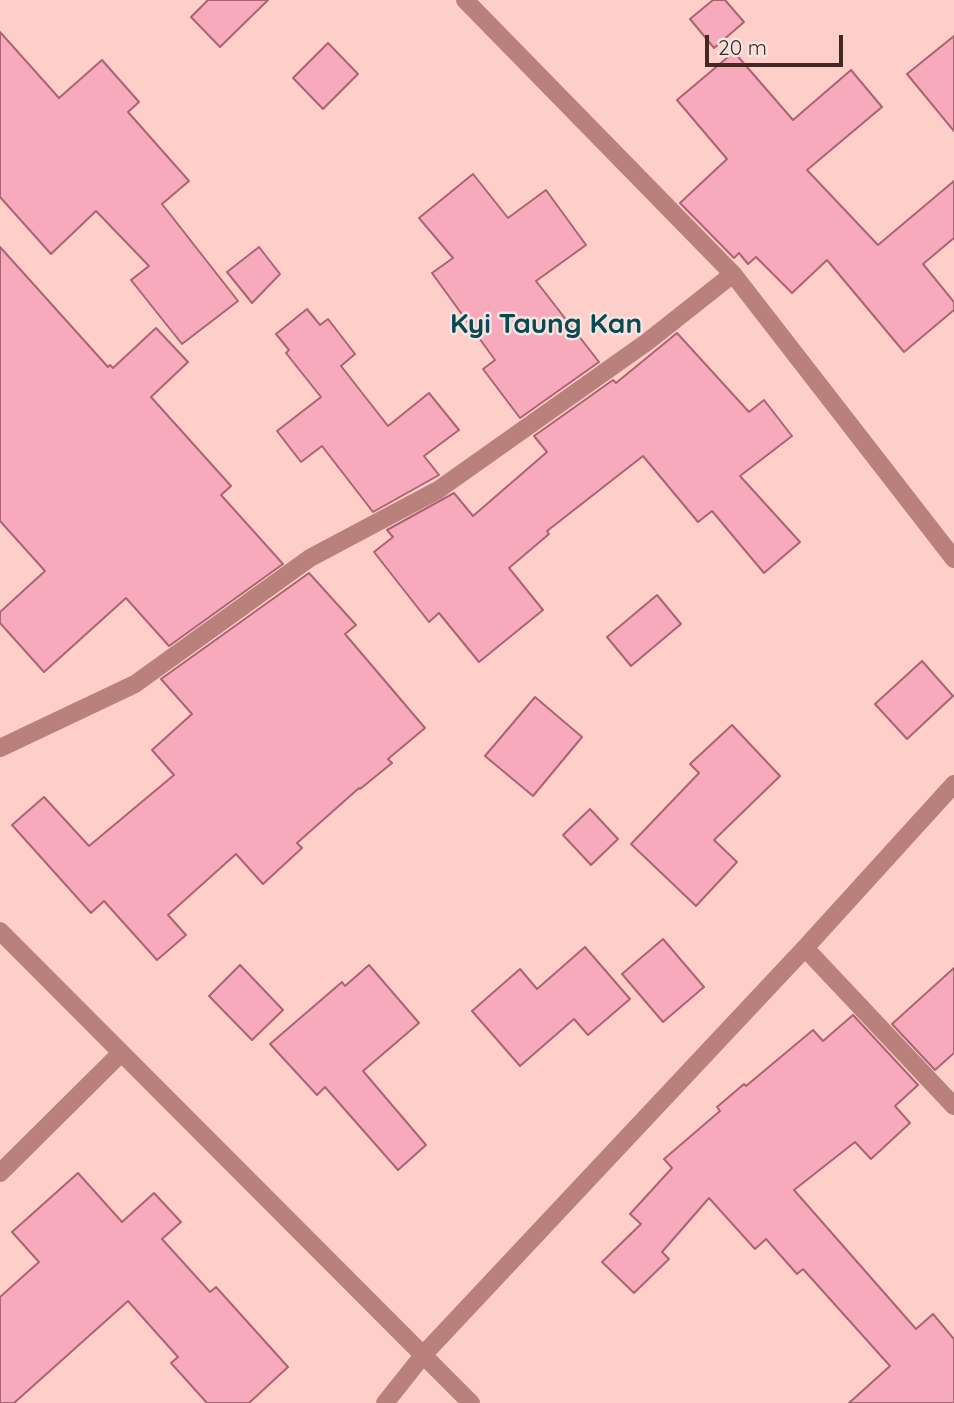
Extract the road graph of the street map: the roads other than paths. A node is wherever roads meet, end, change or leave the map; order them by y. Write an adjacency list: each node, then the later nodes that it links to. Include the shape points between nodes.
1 (465, 0): 2 (street)
2 (733, 274): 3 (street); 4 (street, via 647,342 438,490 310,558 135,684)
3 (954, 559)
4 (0, 748)
5 (954, 784): 7 (street)
6 (0, 931): 8 (street)
7 (804, 948): 9 (street); 11 (street)
8 (121, 1053): 10 (street); 11 (street)
9 (954, 1107)
10 (0, 1173)
11 (424, 1354): 12 (street); 13 (street)
12 (384, 1403)
13 (471, 1403)

